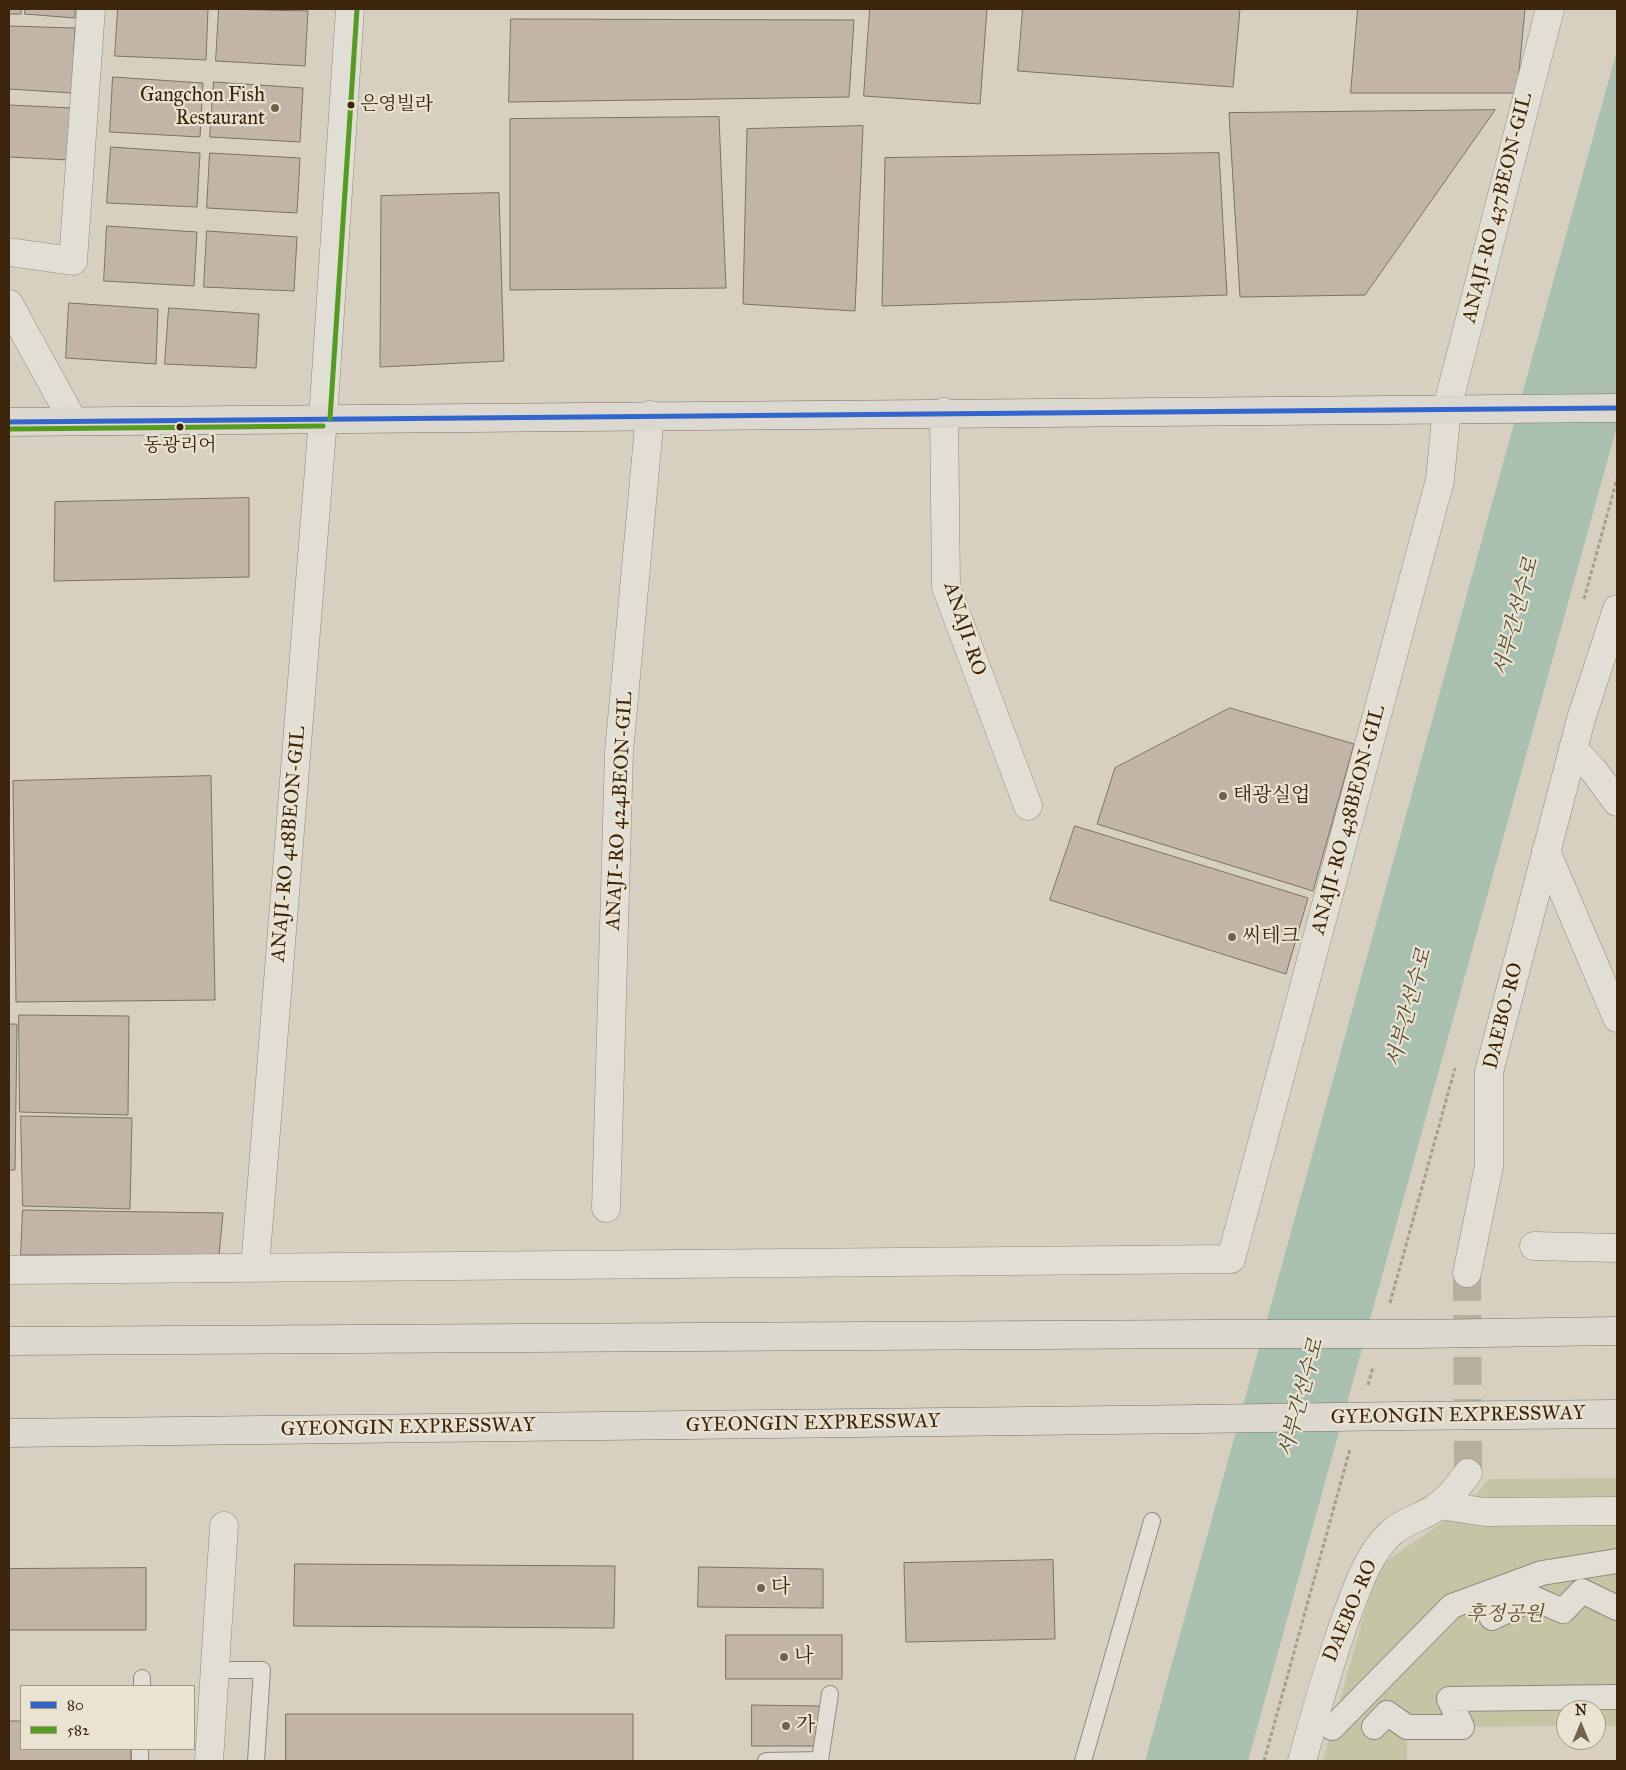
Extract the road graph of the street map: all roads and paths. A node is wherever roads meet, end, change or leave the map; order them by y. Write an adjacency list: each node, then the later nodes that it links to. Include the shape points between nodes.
1 (91, 9): 4 (street, via 73,261)
2 (350, 9): 10 (street, ANAJI-RO 418BEON-GIL)
3 (1550, 9): 6 (street, ANAJI-RO 437BEON-GIL)
4 (9, 252)
5 (9, 304): 11 (street)
6 (1447, 408): 7 (main road); 8 (main road); 25 (street, ANAJI-RO 438BEON-GIL, via 1440,480 1231,1259)
7 (1617, 408)
8 (944, 412): 9 (main road); 18 (street, ANAJI-RO, via 946,587)
9 (650, 415): 10 (main road); 22 (street, ANAJI-RO 424BEON-GIL, via 619,752)
10 (323, 419): 11 (main road); 25 (street, ANAJI-RO 418BEON-GIL)
11 (73, 421): 12 (main road)
12 (9, 422)
13 (1617, 479): 14 (path)
14 (1583, 603)
15 (1617, 609): 16 (street, DAEBO-RO)
16 (1573, 749): 17 (street); 19 (street, DAEBO-RO)
17 (1617, 802)
18 (1028, 806)
19 (1546, 851): 20 (street); 27 (street, DAEBO-RO, via 1488,1072 1488,1166)
20 (1617, 1018)
21 (1456, 1062): 28 (path)
22 (606, 1208)
23 (1534, 1246): 24 (street)
24 (1617, 1248)
25 (255, 1268): 26 (street)
26 (9, 1270)
27 (1467, 1273)
28 (1388, 1311)
29 (1617, 1331): 30 (main road, bridge)
30 (9, 1341)
31 (1375, 1359): 32 (path)
32 (1367, 1388)
33 (1617, 1414): 34 (main road, GYEONGIN EXPRESSWAY, bridge)
34 (9, 1433)
35 (1351, 1445): 53 (path)
36 (1468, 1473): 37 (street, DAEBO-RO)
37 (1439, 1505): 38 (street, via 1485,1512); 54 (street, DAEBO-RO, via 1409,1519 1391,1533 1359,1582 1327,1669)
38 (1617, 1511)
39 (1152, 1521): 52 (lane)
40 (224, 1526): 44 (street)
41 (1617, 1561): 42 (street, via 1542,1573)
42 (1479, 1596): 43 (street, via 1492,1618 1532,1598 1563,1611 1582,1591); 48 (street, via 1452,1606)
43 (1617, 1608)
44 (215, 1670): 49 (street); 50 (lane, via 262,1670)
45 (830, 1694): 51 (lane, via 820,1760)
46 (1617, 1697): 47 (street, via 1449,1699 1462,1727 1407,1727 1387,1713)
47 (1374, 1727)
48 (1332, 1728)
49 (209, 1761)
50 (256, 1761)
51 (766, 1761)
52 (1083, 1761)
53 (1264, 1761)
54 (1302, 1761)

